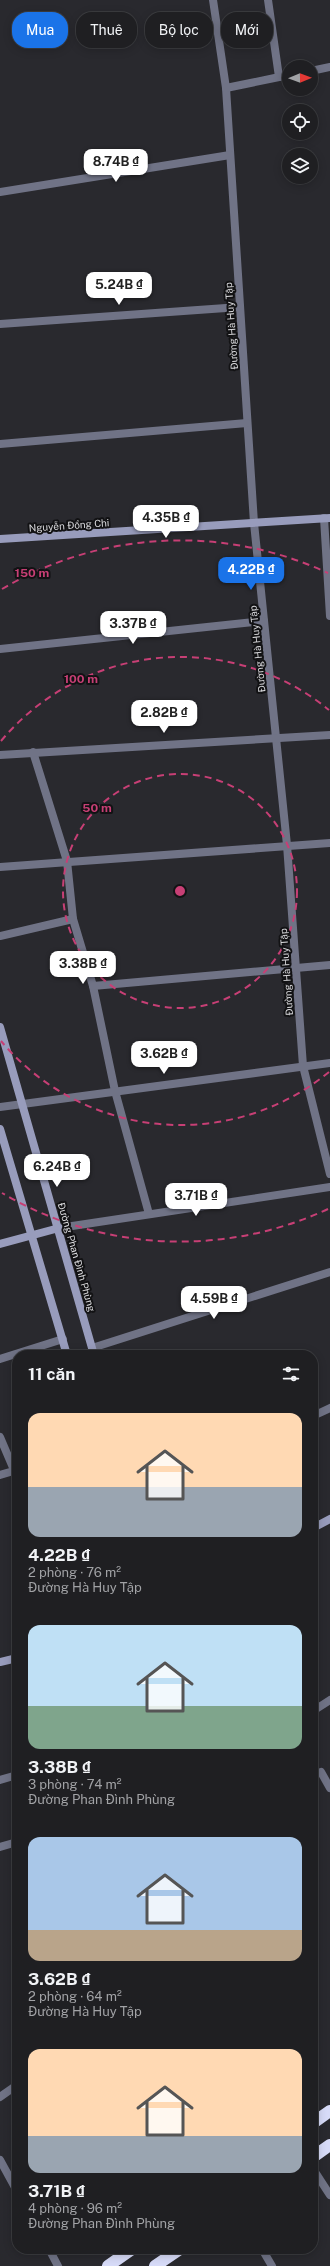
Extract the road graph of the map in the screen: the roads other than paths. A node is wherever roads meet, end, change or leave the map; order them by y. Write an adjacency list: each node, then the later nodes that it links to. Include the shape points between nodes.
1 (213, 0): 7 (street, Đường Hà Huy Tập)
2 (268, 0): 6 (street)
3 (330, 67): 4 (street)
4 (318, 70)
5 (282, 76): 6 (street)
6 (279, 77): 7 (street)
7 (226, 88): 8 (street, Đường Hà Huy Tập)
8 (230, 154): 9 (street); 10 (street, Đường Hà Huy Tập)
9 (0, 192)
10 (240, 308): 11 (street); 12 (street, Đường Hà Huy Tập)
11 (0, 324)
12 (247, 423): 13 (street); 15 (street, Đường Hà Huy Tập)
13 (0, 444)
14 (327, 518): 15 (street, Nguyễn Đổng Chi); 17 (street)
15 (254, 523): 16 (street, Nguyễn Đổng Chi); 18 (street, Đường Hà Huy Tập)
16 (0, 540)
17 (330, 616)
18 (264, 621): 19 (street); 21 (street, Đường Hà Huy Tập)
19 (0, 649)
20 (330, 735): 21 (street)
21 (276, 737): 22 (street); 25 (street, Đường Hà Huy Tập)
22 (33, 752): 23 (street); 26 (street)
23 (0, 755)
24 (330, 843): 25 (street)
25 (287, 845): 26 (street); 31 (street, Đường Hà Huy Tập)
26 (68, 861): 27 (street); 28 (street)
27 (0, 866)
28 (73, 919): 29 (street); 32 (street)
29 (0, 936)
30 (330, 965): 31 (street)
31 (296, 968): 32 (street); 35 (street, Đường Hà Huy Tập)
32 (93, 986): 36 (street)
33 (0, 1027): 37 (street, Đường Phan Đình Phùng)
34 (330, 1063): 35 (street)
35 (303, 1066): 36 (street); 40 (street, Đường Hà Huy Tập)
36 (115, 1091): 37 (street); 42 (street)
37 (22, 1104): 38 (street); 43 (street, Đường Phan Đình Phùng)
38 (0, 1107)
39 (0, 1129): 44 (street)
40 (330, 1174)
41 (330, 1187): 42 (street)
42 (149, 1214): 43 (street)
43 (59, 1228): 44 (street); 50 (street, Đường Phan Đình Phùng)
44 (31, 1236): 45 (street); 47 (street)
45 (0, 1244)
46 (330, 1272): 51 (street)
47 (63, 1339): 48 (street); 49 (street)
48 (28, 1350)
49 (66, 1350)
50 (92, 1350)
51 (99, 1350)
52 (12, 1355): 53 (street)
53 (0, 1359)
54 (330, 1408): 55 (street)
55 (318, 1414)
56 (0, 1437): 57 (street)
57 (12, 1464)
58 (12, 1474): 59 (street)
59 (0, 1475)
60 (330, 1519): 61 (street)
61 (318, 1525)
62 (12, 1659): 63 (street)
63 (0, 1662)
64 (330, 1700): 65 (street)
65 (318, 1708)
66 (321, 1772): 69 (street)
67 (12, 1776): 68 (street)
68 (0, 1780)
69 (330, 1788)
70 (12, 1843): 71 (street)
71 (0, 1847)
72 (12, 2089): 73 (street)
73 (0, 2097)
74 (330, 2111): 75 (highway)
75 (318, 2119)
76 (330, 2145): 77 (highway)
77 (318, 2153)
78 (0, 2160): 80 (street)
79 (318, 2177): 81 (street)
80 (12, 2182)
81 (330, 2195)
82 (52, 2254): 87 (street)
83 (125, 2254): 88 (highway)
84 (174, 2254): 86 (highway)
85 (265, 2254): 89 (street)
86 (162, 2264)
87 (58, 2266)
88 (108, 2266)
89 (272, 2266)

